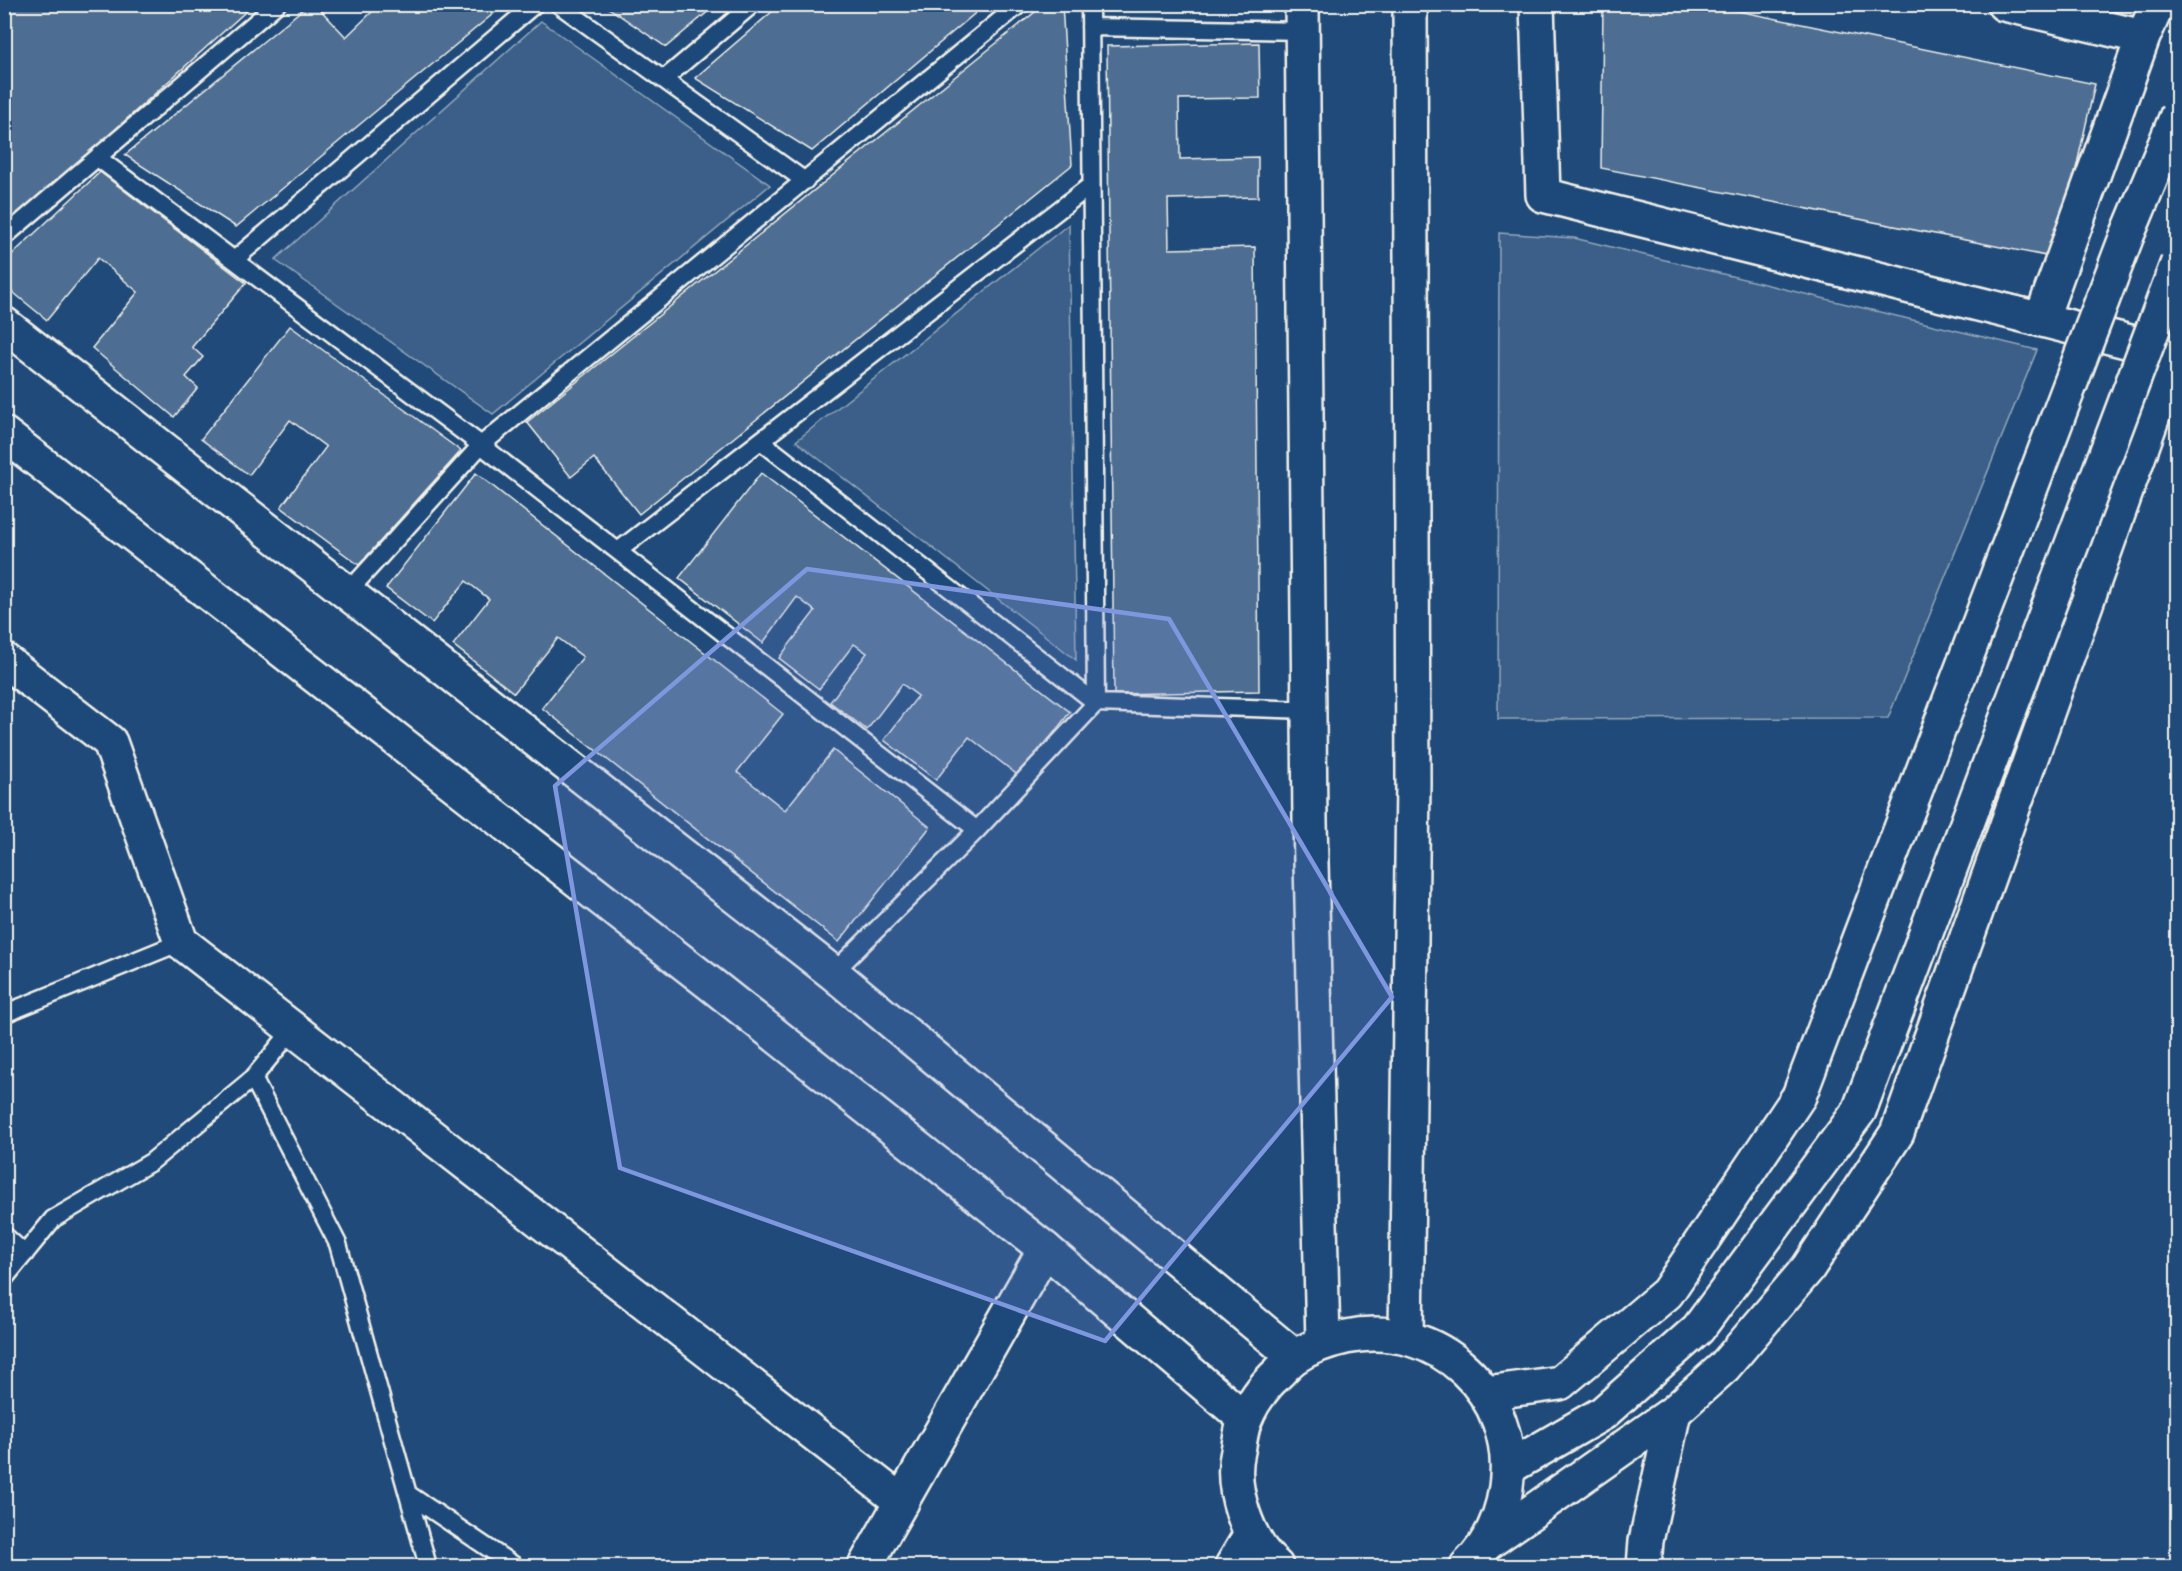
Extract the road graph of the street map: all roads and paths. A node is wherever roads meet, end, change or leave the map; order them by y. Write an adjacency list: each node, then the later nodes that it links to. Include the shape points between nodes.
1 (277, 4): 16 (lane)
2 (535, 4): 20 (lane)
3 (558, 4): 14 (lane)
4 (753, 4): 14 (lane)
5 (1020, 4): 17 (lane)
6 (1090, 4): 12 (lane)
7 (1410, 4): 43 (street, via 1413,782)
8 (1537, 4): 22 (street, via 1544,195)
9 (2004, 4): 13 (street)
10 (2158, 4): 13 (street)
11 (1303, 18): 12 (lane); 32 (street)
12 (1090, 27): 18 (lane)
13 (2143, 37): 22 (street)
14 (663, 80): 17 (lane)
15 (2178, 113): 45 (street, bridge, via 2126,238 1799,1096 1667,1293 1560,1383)
16 (98, 158): 19 (lane); 20 (lane)
17 (805, 181): 27 (lane)
18 (1091, 185): 26 (lane); 31 (lane)
19 (4, 237)
20 (234, 260): 27 (lane)
21 (2178, 262): 48 (street, bridge, via 1859,1111 1698,1329 1603,1413)
22 (2041, 320): 24 (street)
23 (4, 324): 29 (street)
24 (2176, 350): 46 (street, via 1897,1133 1808,1268 1724,1367)
25 (4, 434): 40 (street)
26 (761, 441): 28 (lane); 31 (lane)
27 (481, 445): 28 (lane); 29 (lane)
28 (618, 551): 33 (lane)
29 (347, 593): 35 (street)
30 (4, 660): 34 (street, via 110,742)
31 (1096, 703): 32 (lane); 33 (lane)
32 (1309, 710): 44 (street)
33 (977, 830): 35 (lane)
34 (181, 942): 36 (lane); 37 (street)
35 (833, 973): 44 (street)
36 (4, 1014)
37 (293, 1029): 38 (lane); 50 (street)
38 (253, 1078): 41 (lane, via 151,1161 53,1219); 49 (lane, via 338,1244)
39 (4, 1234): 41 (lane)
40 (1046, 1249): 47 (street); 50 (street)
41 (25, 1254): 42 (lane)
42 (4, 1279)
43 (1406, 1337): 44 (street, via 1364,1333); 45 (street, via 1451,1358)
44 (1309, 1349): 47 (street, via 1265,1384)
45 (1486, 1393): 48 (street, via 1503,1429)
46 (1674, 1413): 52 (street); 58 (street)
47 (1245, 1419): 51 (street, via 1236,1457 1238,1497)
48 (1508, 1468): 52 (street, via 1503,1508)
49 (408, 1494): 53 (lane); 54 (lane)
50 (902, 1502): 55 (street)
51 (1251, 1534): 56 (street); 57 (street)
52 (1476, 1555)
53 (428, 1566)
54 (516, 1566)
55 (865, 1566)
56 (1232, 1566)
57 (1276, 1566)
58 (1644, 1566)

